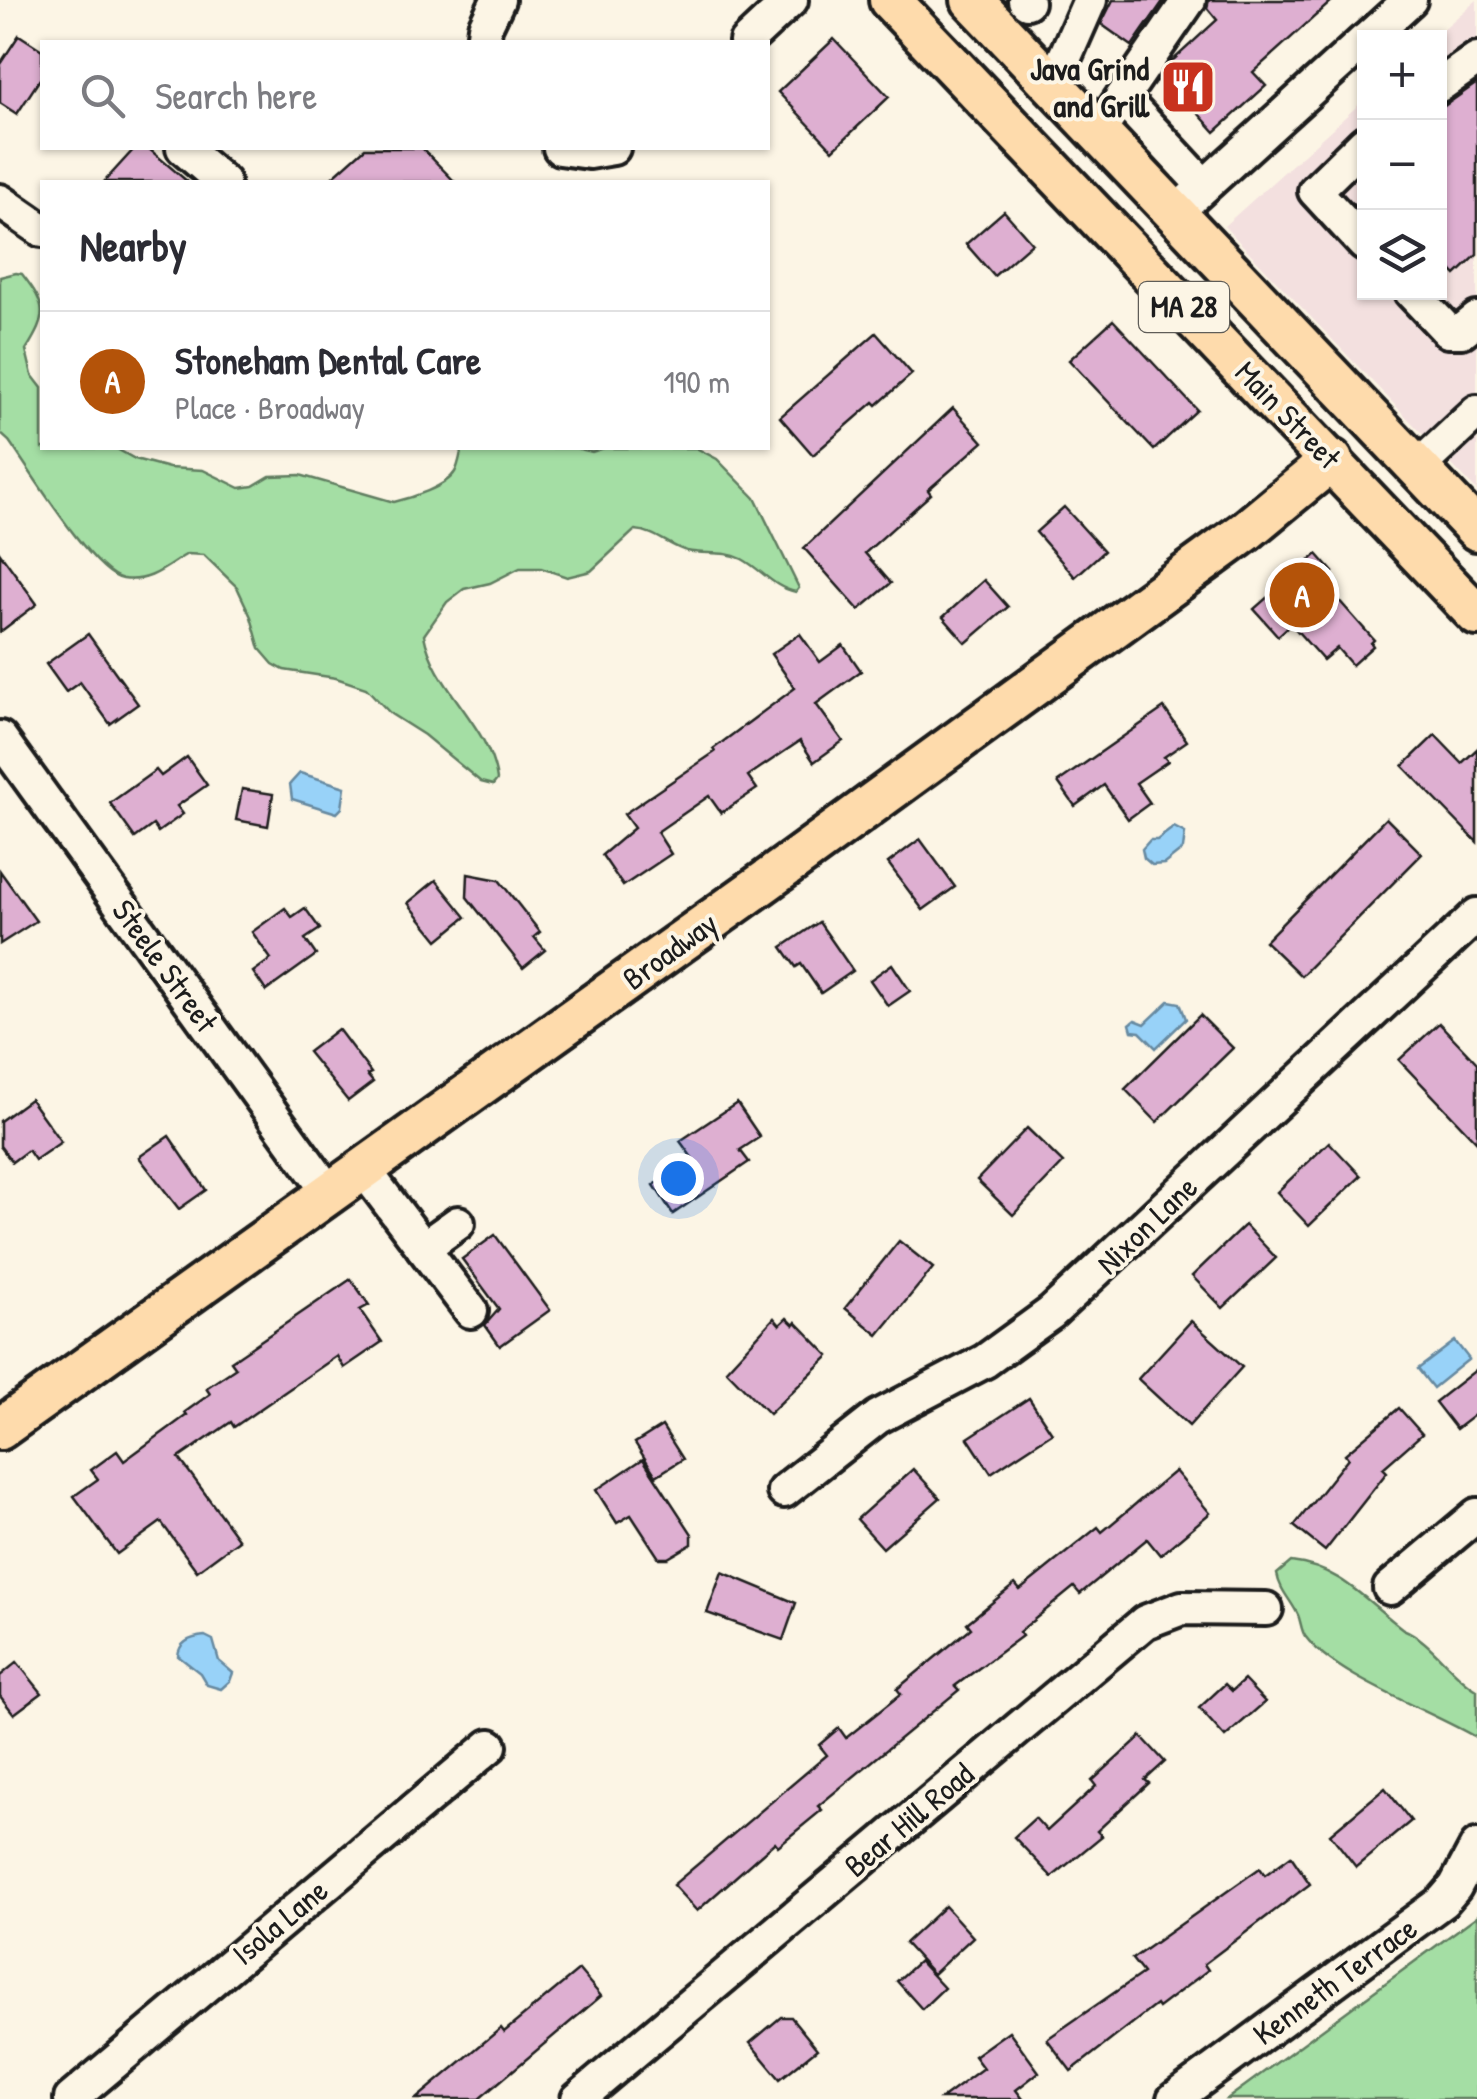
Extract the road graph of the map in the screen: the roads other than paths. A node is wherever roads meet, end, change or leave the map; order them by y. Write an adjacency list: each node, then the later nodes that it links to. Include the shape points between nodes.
1 (498, 0): 9 (street)
2 (791, 0): 10 (street)
3 (890, 0): 29 (main road, Main Street / MA 28)
4 (1090, 0): 14 (street)
5 (1190, 0): 15 (street)
6 (1410, 0): 8 (street)
7 (1001, 3): 14 (main road, Main Street / MA 28)
8 (1376, 30)
9 (482, 40)
10 (748, 40)
11 (1357, 47): 22 (street)
12 (1477, 59): 13 (street)
13 (1447, 80)
14 (1053, 84): 16 (main road, Main Street / MA 28)
15 (1122, 98): 16 (street); 22 (street)
16 (1099, 131): 22 (main road, Main Street / MA 28)
17 (186, 150): 21 (street)
18 (575, 150): 19 (street)
19 (602, 150)
20 (1357, 150): 25 (street, via 1315,191)
21 (221, 180)
22 (1190, 199): 30 (main road, Main Street / MA 28)
23 (0, 201): 24 (street)
24 (40, 229)
25 (1357, 236)
26 (1419, 300): 27 (street, via 1448,331 1462,331)
27 (1477, 319)
28 (1477, 412): 30 (street)
29 (1332, 460): 32 (main road, Main Street / MA 28); 35 (main road, Broadway, via 1246,531)
30 (1418, 467): 31 (main road, Main Street / MA 28)
31 (1477, 530)
32 (1477, 615)
33 (0, 738): 36 (street, Steele Street)
34 (1477, 915): 41 (street, Nixon Lane, via 1052,1313 994,1356 878,1417)
35 (365, 1170): 36 (main road, Broadway); 38 (street)
36 (330, 1194): 40 (main road, Broadway)
37 (458, 1223): 38 (street)
38 (423, 1248): 39 (street)
39 (471, 1311)
40 (0, 1428)
41 (784, 1491)
42 (1477, 1515): 43 (street)
43 (1390, 1588)
44 (1266, 1608): 48 (street, Bear Hill Road, via 1182,1608 1145,1622)
45 (490, 1746): 47 (street, Isola Lane)
46 (1477, 1846): 49 (street, Kenneth Terrace, via 1443,1901)
47 (71, 2099)
48 (578, 2099)
49 (1174, 2099)

